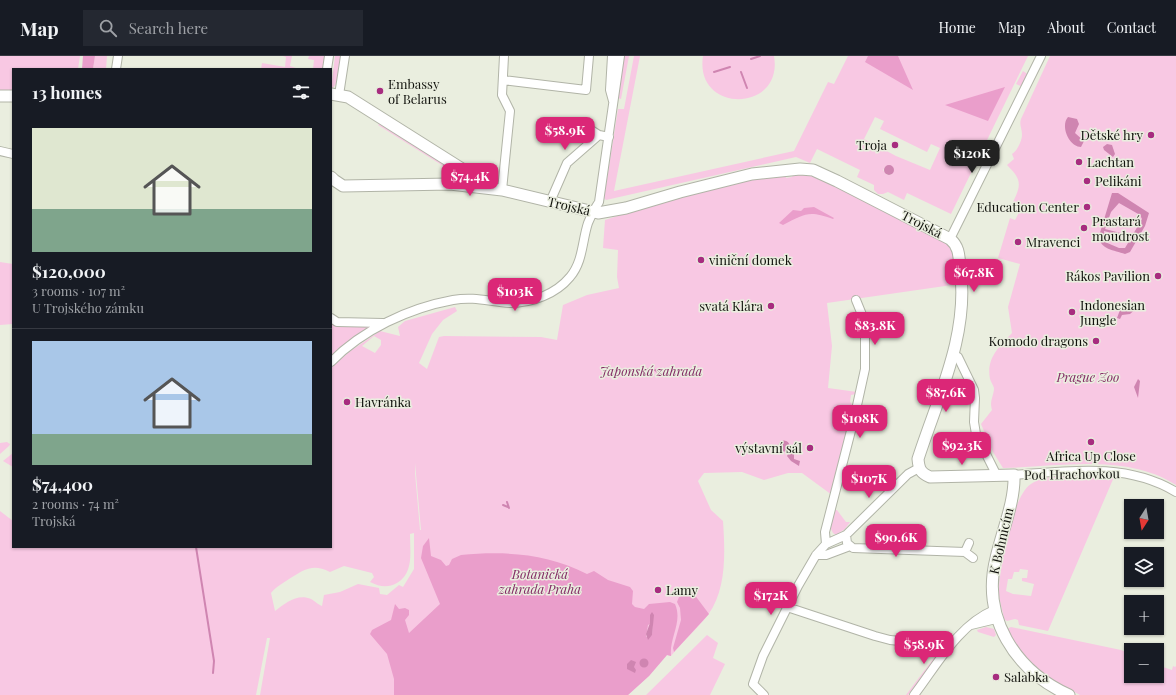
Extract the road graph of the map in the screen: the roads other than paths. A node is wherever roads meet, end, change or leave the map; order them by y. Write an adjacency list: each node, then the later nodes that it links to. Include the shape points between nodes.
1 (118, 56): 9 (street)
2 (329, 56): 10 (street)
3 (345, 56): 12 (street)
4 (504, 56): 11 (street)
5 (589, 56): 11 (street, via 586,90)
6 (612, 56): 15 (street, via 610,90)
7 (620, 56): 15 (street)
8 (1041, 56): 29 (street)
9 (116, 68)
10 (327, 68)
11 (503, 80): 26 (street, via 502,95 510,111)
12 (335, 95): 21 (street, Trojská, via 348,97)
13 (0, 96): 14 (street)
14 (12, 96)
15 (614, 104): 18 (street)
16 (583, 130): 17 (street, via 592,129)
17 (599, 135): 18 (street); 27 (street, via 567,163)
18 (609, 137): 28 (street, via 599,202)
19 (0, 151): 20 (street)
20 (12, 154)
21 (459, 168): 23 (street, via 459,178); 26 (street, Trojská)
22 (332, 178): 24 (street)
23 (450, 184): 24 (street, Trojská); 26 (street, Trojská)
24 (344, 186): 25 (street)
25 (332, 187)
26 (498, 189): 27 (street, Trojská)
27 (550, 202): 28 (street, Trojská)
28 (593, 212): 29 (street, Trojská, via 626,208 752,174 800,169 813,170 837,181); 32 (street, via 577,264 570,277 550,294 529,301 510,303 479,298 454,300 418,309)
29 (950, 239): 33 (street, Trojská, via 954,242 958,254 963,283 961,322)
30 (856, 300): 41 (street, via 865,322 865,369 825,532)
31 (332, 319): 32 (street, via 337,322)
32 (383, 323): 34 (street)
33 (953, 355): 35 (street, Trojská, via 918,460); 37 (street, via 958,358 974,390 976,434)
34 (332, 361)
35 (919, 468): 37 (street, Pod Hrachovkou, via 930,477); 39 (street, via 908,474)
36 (1014, 475): 37 (street, Pod Hrachovkou); 38 (street, Pod Hrachovkou, via 1115,471 1142,477); 47 (street, K Bohnicím, via 1012,499 992,578)
37 (997, 476)
38 (1176, 492)
39 (846, 535): 41 (street); 42 (street)
40 (969, 543): 43 (street)
41 (826, 544): 44 (street)
42 (850, 546): 43 (street); 44 (street, via 826,555)
43 (965, 552): 45 (street)
44 (816, 555): 46 (street)
45 (974, 558)
46 (787, 607): 48 (street, via 890,640); 49 (street, via 763,656 753,684)
47 (995, 614): 48 (street, via 970,625); 51 (street, K Bohnicím, via 1007,643 1024,664 1037,676)
48 (950, 646): 50 (street)
49 (761, 693)
50 (914, 695)
51 (1069, 695)

